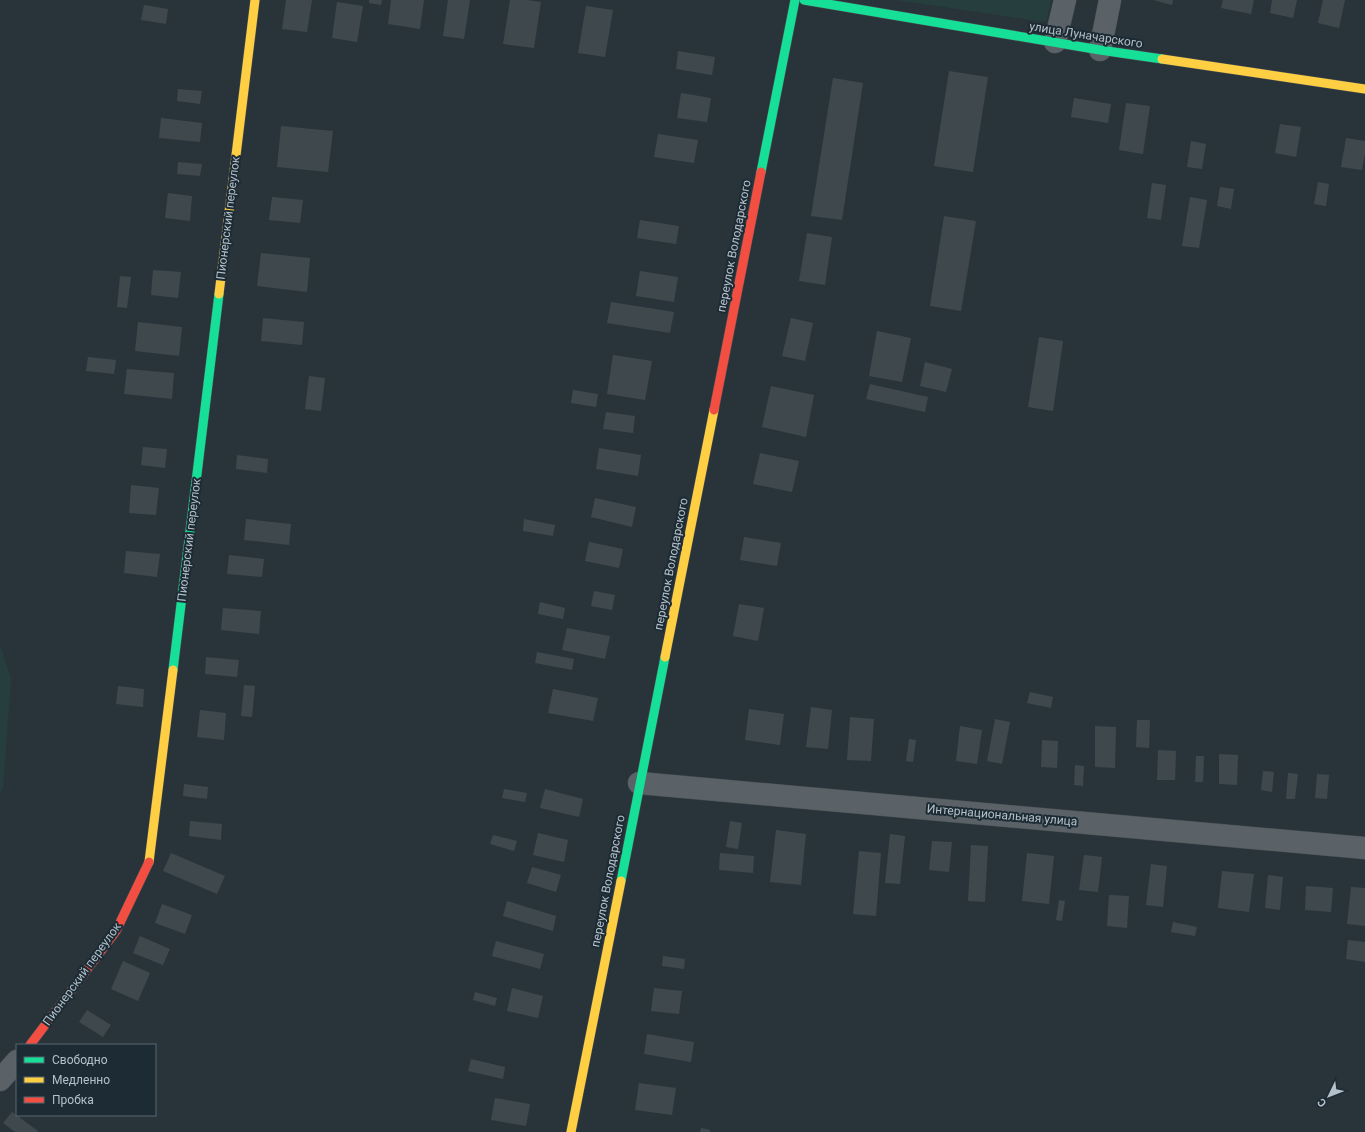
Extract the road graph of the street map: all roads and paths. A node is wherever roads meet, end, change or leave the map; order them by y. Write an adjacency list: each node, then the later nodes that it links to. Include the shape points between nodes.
1 (255, 0): 11 (street, Пионерский переулок, via 148,862 116,932)
2 (795, 0): 9 (street, переулок Володарского)
3 (804, 0): 6 (street, улица Луначарского)
4 (1064, 0): 6 (street)
5 (1110, 0): 7 (street)
6 (1054, 42): 7 (street, улица Луначарского)
7 (1100, 50): 8 (street, улица Луначарского)
8 (1365, 89)
9 (640, 783): 10 (street, Интернациональная улица); 14 (street, переулок Володарского)
10 (1365, 848)
11 (31, 1044)
12 (16, 1062): 13 (street)
13 (0, 1080)
14 (571, 1132)

